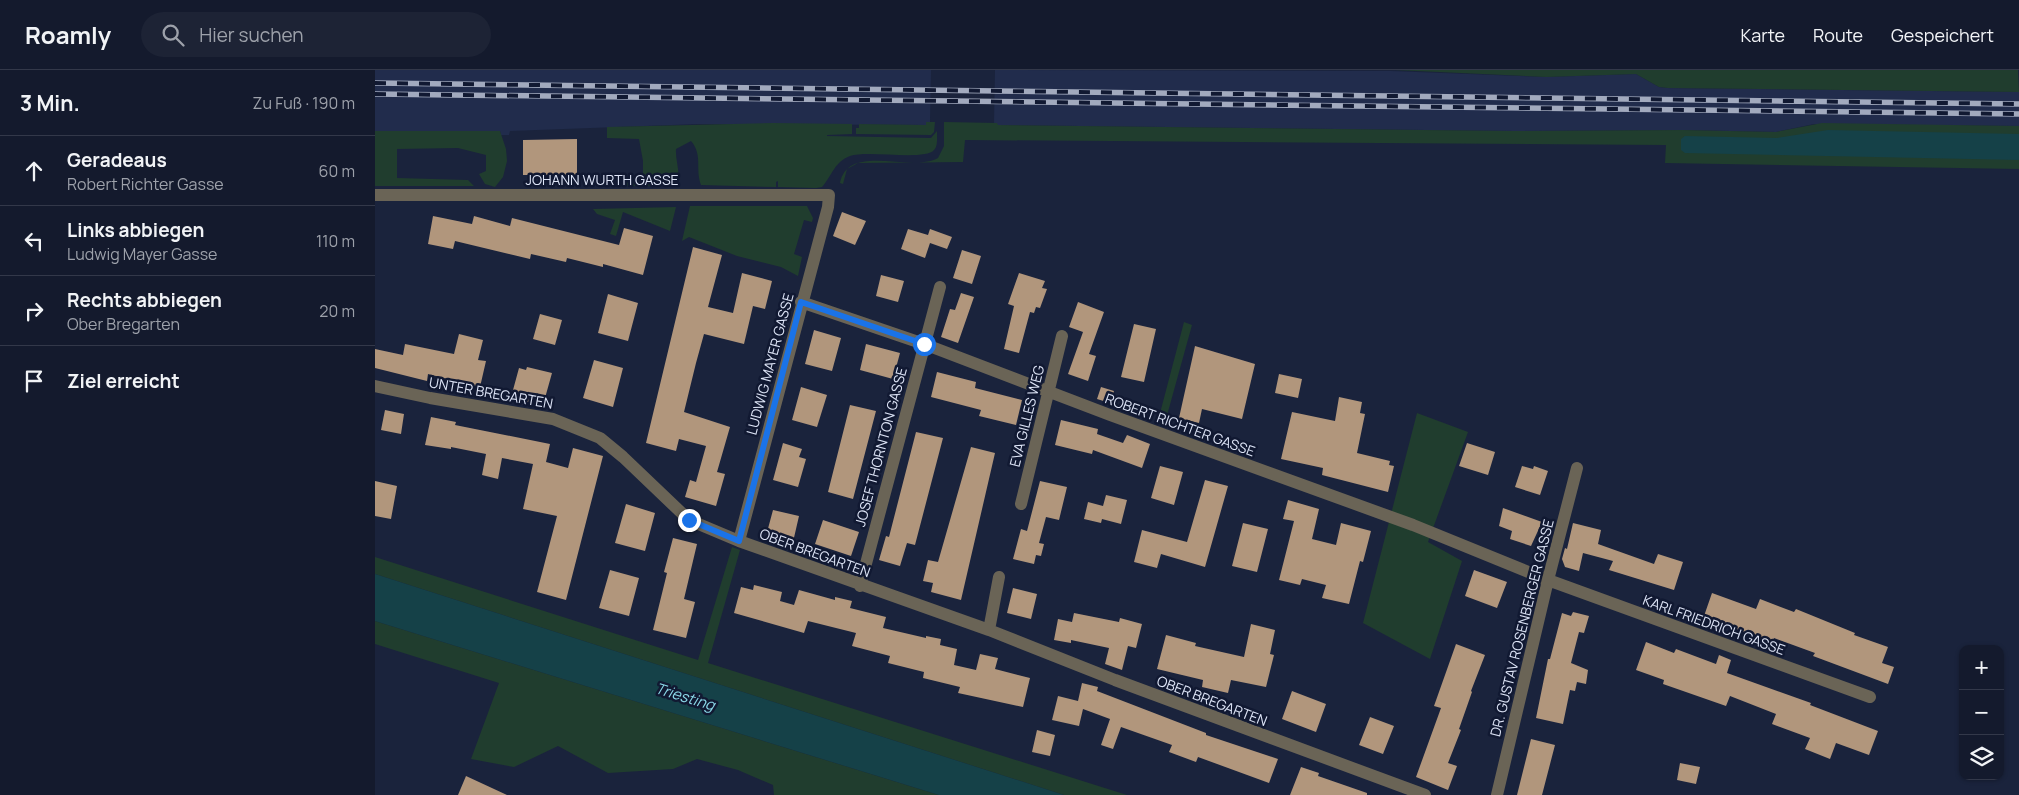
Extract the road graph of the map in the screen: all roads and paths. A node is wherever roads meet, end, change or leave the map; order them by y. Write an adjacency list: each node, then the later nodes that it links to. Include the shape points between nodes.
1 (375, 195): 2 (street, JOHANN WURTH GASSE)
2 (829, 196): 4 (street, LUDWIG MAYER GASSE)
3 (940, 287): 6 (street, JOSEF THORNTON GASSE)
4 (801, 302): 6 (street, ROBERT RICHTER GASSE); 12 (street, LUDWIG MAYER GASSE)
5 (1062, 336): 8 (street, EVA GILLES WEG)
6 (924, 344): 8 (street, ROBERT RICHTER GASSE); 15 (street, JOSEF THORNTON GASSE)
7 (375, 386): 9 (street, UNTER BREGARTEN, via 553,419 599,438)
8 (1048, 392): 11 (street, EVA GILLES WEG); 14 (street, ROBERT RICHTER GASSE, via 1413,525)
9 (623, 457): 12 (street, OBER BREGARTEN, via 689,520)
10 (1577, 468): 14 (street, DR. GUSTAV ROSENBERGER GASSE)
11 (1021, 504)
12 (739, 541): 15 (street, OBER BREGARTEN)
13 (999, 577): 16 (street)
14 (1547, 580): 17 (street, KARL FRIEDRICH GASSE); 19 (street, DR. GUSTAV ROSENBERGER GASSE)
15 (860, 586): 16 (street, OBER BREGARTEN)
16 (989, 630): 18 (street, OBER BREGARTEN)
17 (1870, 697)
18 (1425, 795)
19 (1497, 795)

